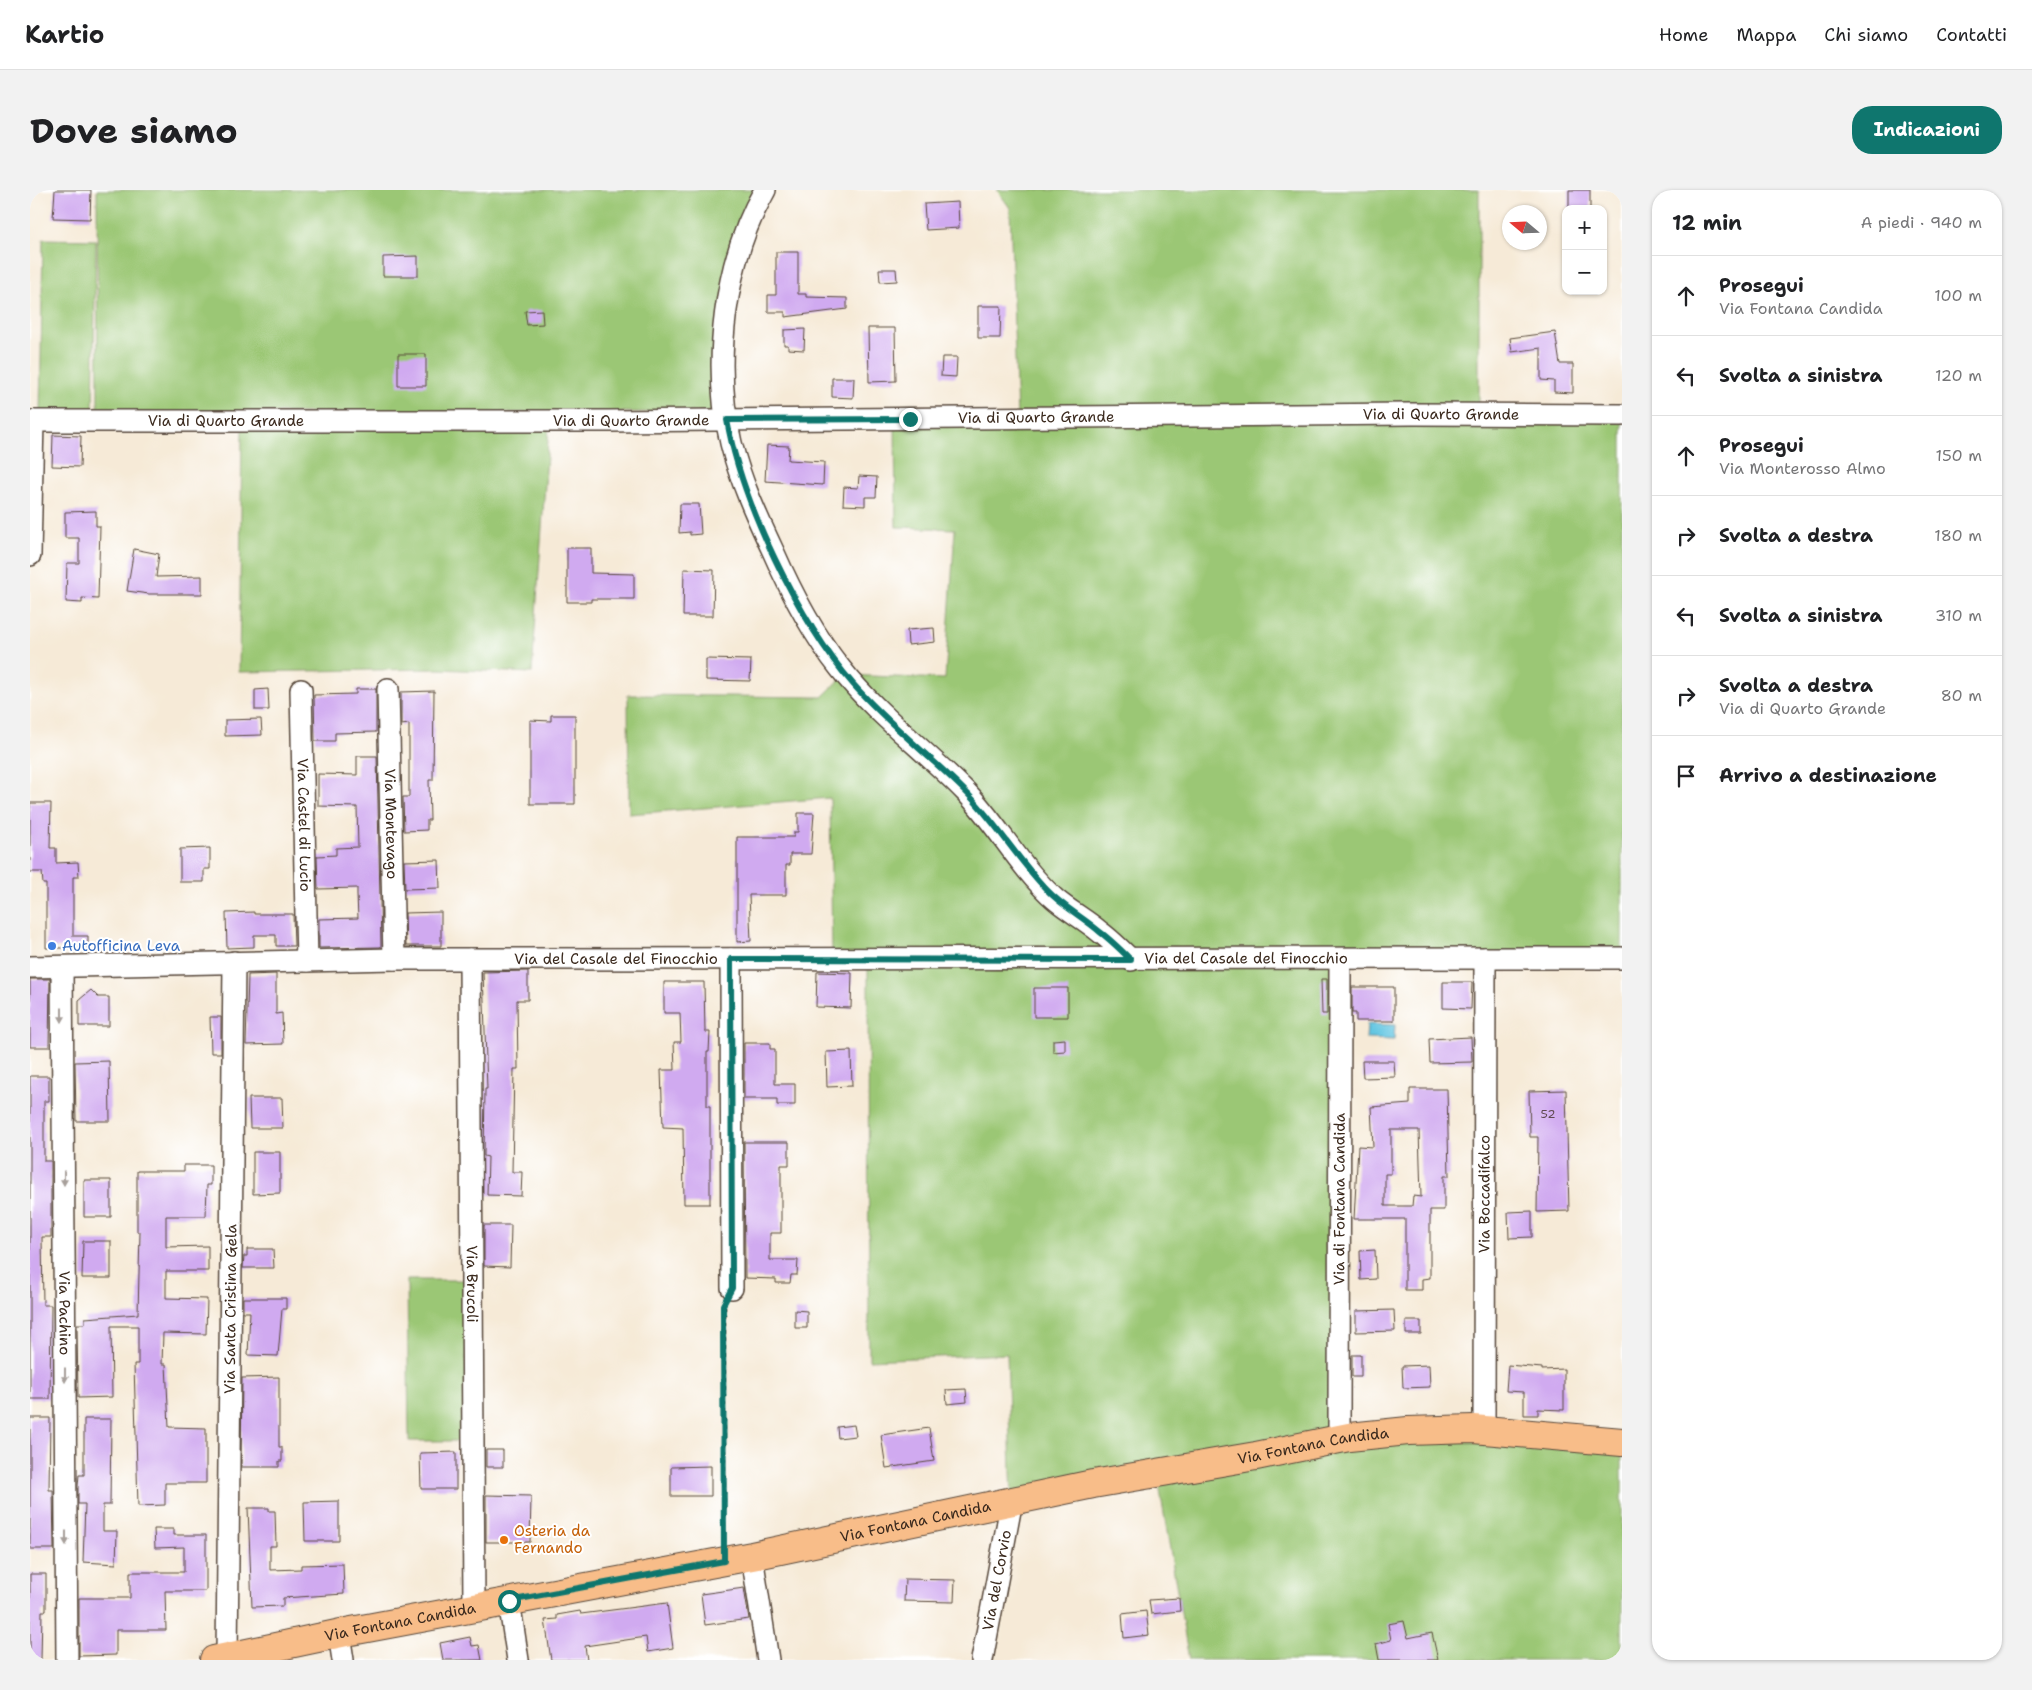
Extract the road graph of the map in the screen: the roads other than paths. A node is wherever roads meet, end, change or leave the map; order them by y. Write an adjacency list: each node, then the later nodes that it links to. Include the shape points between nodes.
1 (764, 190): 3 (street, via 747,229 727,305 723,361)
2 (1622, 415): 3 (street, Via di Quarto Grande)
3 (727, 420): 4 (street, Via di Quarto Grande); 14 (street, via 740,472 770,546 831,657 862,693 971,797 1045,889)
4 (32, 421): 5 (street)
5 (30, 555)
6 (388, 689): 10 (street, Via Montevago)
7 (301, 690): 15 (street, Via Castel di Lucio)
8 (1485, 958): 9 (street, Via del Casale del Finocchio); 12 (street, Via del Casale del Finocchio); 20 (street, Via Boccadifalco)
9 (1622, 958)
10 (394, 959): 13 (street, Via del Casale del Finocchio); 15 (street, Via del Casale del Finocchio)
11 (731, 959): 13 (street, Via del Casale del Finocchio); 14 (street, Via del Casale del Finocchio); 19 (street)
12 (1340, 959): 14 (street, Via del Casale del Finocchio); 21 (street, Via di Fontana Candida)
13 (470, 960): 26 (street, Via Brucoli)
14 (1131, 960)
15 (307, 961): 16 (street, Via del Casale del Finocchio)
16 (234, 962): 18 (street, Via del Casale del Finocchio); 28 (street, Via Santa Cristina Gela)
17 (30, 966): 18 (street, Via del Casale del Finocchio)
18 (62, 967): 29 (street, Via Pachino, one-way to 29)
19 (732, 1288)
20 (1484, 1429): 21 (main road, Via Fontana Candida, via 1408,1431); 22 (main road, Via Fontana Candida)
21 (1339, 1439): 23 (main road, Via Fontana Candida)
22 (1622, 1442)
23 (1012, 1500): 24 (main road, Via Fontana Candida); 33 (street, Via del Corvio)
24 (752, 1556): 25 (main road, Via Fontana Candida); 32 (street)
25 (509, 1601): 26 (main road, Via Fontana Candida); 31 (street)
26 (474, 1608): 27 (main road, Via Fontana Candida)
27 (340, 1634): 28 (main road, Via Fontana Candida); 30 (street)
28 (220, 1659)
29 (67, 1660)
30 (343, 1660)
31 (518, 1660)
32 (768, 1660)
33 (982, 1660)

